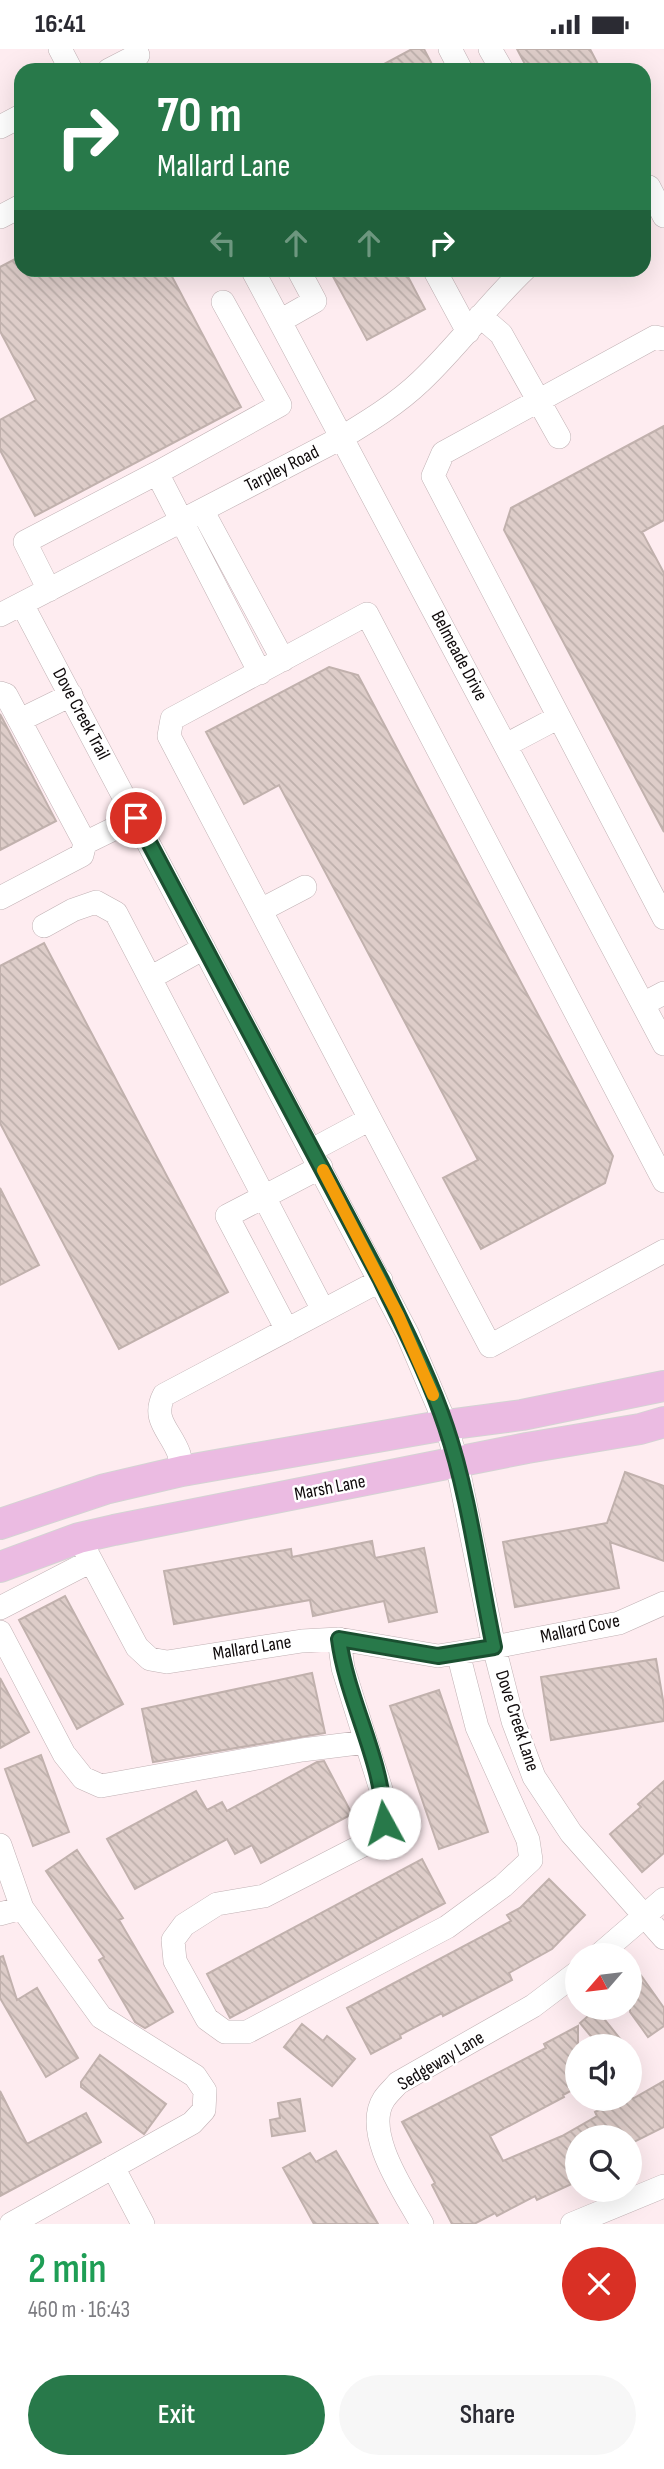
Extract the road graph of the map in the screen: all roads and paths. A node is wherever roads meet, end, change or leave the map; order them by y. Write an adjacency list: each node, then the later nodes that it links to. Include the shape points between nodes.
1 (652, 185): 2 (street)
2 (664, 216)
3 (256, 277): 8 (street, Belmeade Drive)
4 (302, 277): 8 (street, via 315,302)
5 (440, 277): 9 (street)
6 (518, 277): 9 (street, Tarpley Road)
7 (223, 302): 14 (street, via 280,405)
8 (280, 321): 13 (street, Belmeade Drive)
9 (474, 324): 11 (street, via 501,334); 13 (street, Tarpley Road, via 420,382)
10 (664, 339): 11 (street, via 655,337)
11 (540, 401): 12 (street); 24 (street, via 443,453 433,476)
12 (559, 437)
13 (341, 438): 15 (street, Tarpley Road); 26 (street, Belmeade Drive)
14 (157, 473): 16 (street); 17 (street, via 25,542)
15 (202, 510): 16 (street, Tarpley Road); 20 (street)
16 (181, 521): 17 (street, Tarpley Road); 21 (street)
17 (49, 590): 18 (street, Tarpley Road)
18 (22, 604): 19 (street, Tarpley Road); 23 (street, Dove Creek Trail)
19 (0, 615)
20 (283, 660): 21 (street); 41 (street, via 367,614)
21 (260, 673): 31 (street, via 173,719 169,736)
22 (0, 694): 25 (street, via 6,695)
23 (71, 695): 25 (street); 27 (street, Dove Creek Trail)
24 (559, 717): 26 (street); 32 (street)
25 (20, 720): 28 (street)
26 (506, 745): 37 (street, Belmeade Drive)
27 (136, 818): 28 (street); 34 (street, Dove Creek Trail)
28 (85, 843): 30 (street, via 82,855)
29 (305, 887): 31 (street)
30 (0, 898)
31 (261, 910): 39 (street)
32 (664, 918)
33 (44, 926): 35 (street, via 96,902 116,913)
34 (204, 947): 35 (street); 40 (street, Dove Creek Trail)
35 (150, 978): 42 (street)
36 (664, 993): 37 (street)
37 (643, 1004): 38 (street, Belmeade Drive)
38 (664, 1044)
39 (370, 1119): 40 (street, via 347,1131); 43 (street, via 490,1346)
40 (316, 1159): 42 (street); 44 (street, Dove Creek Trail)
41 (664, 1181)
42 (264, 1198): 45 (street); 46 (street, via 227,1216)
43 (664, 1251)
44 (381, 1280): 45 (street); 49 (street, Dove Creek Trail)
45 (323, 1310): 46 (street)
46 (287, 1330): 51 (street, via 164,1395 159,1416)
47 (664, 1386): 49 (main road, via 522,1415)
48 (664, 1422): 50 (main road, Marsh Lane)
49 (446, 1425): 50 (street, Dove Creek Trail); 51 (main road)
50 (457, 1463): 53 (main road, Marsh Lane); 59 (street, Dove Creek Lane)
51 (182, 1471): 52 (main road, via 105,1489)
52 (0, 1524)
53 (85, 1550): 54 (main road, Marsh Lane); 56 (street); 58 (street, Mallard Lane, via 137,1647 150,1659 167,1661)
54 (0, 1567)
55 (664, 1603): 59 (street, Mallard Cove, via 619,1623)
56 (0, 1608)
57 (0, 1632): 61 (street, via 64,1754 83,1778 101,1786)
58 (339, 1639): 60 (street, Mallard Lane, via 438,1656); 61 (street)
59 (494, 1647): 60 (street, Mallard Lane); 65 (street, Dove Creek Lane, via 513,1721 534,1777 571,1833)
60 (458, 1653): 61 (street, via 477,1727 528,1840 531,1860 447,1927 247,2032 225,2032 207,2019 174,1961 173,1940 184,1925 217,1904 264,1896 373,1840 384,1823 384,1799)
61 (366, 1742)
62 (0, 1845): 64 (street)
63 (664, 1899): 65 (street)
64 (11, 1911): 69 (street, via 101,2017 195,2076 205,2091 204,2110 192,2123)
65 (645, 1916): 66 (street, Dove Creek Lane); 67 (street)
66 (664, 1938)
67 (613, 1943)
68 (565, 1982): 73 (street, Sedgeway Lane, via 533,2006 398,2083 383,2101 377,2121 384,2153)
69 (113, 2167): 71 (street); 72 (street)
70 (664, 2186): 74 (street)
71 (11, 2224)
72 (143, 2224)
73 (422, 2224)
74 (572, 2224)

